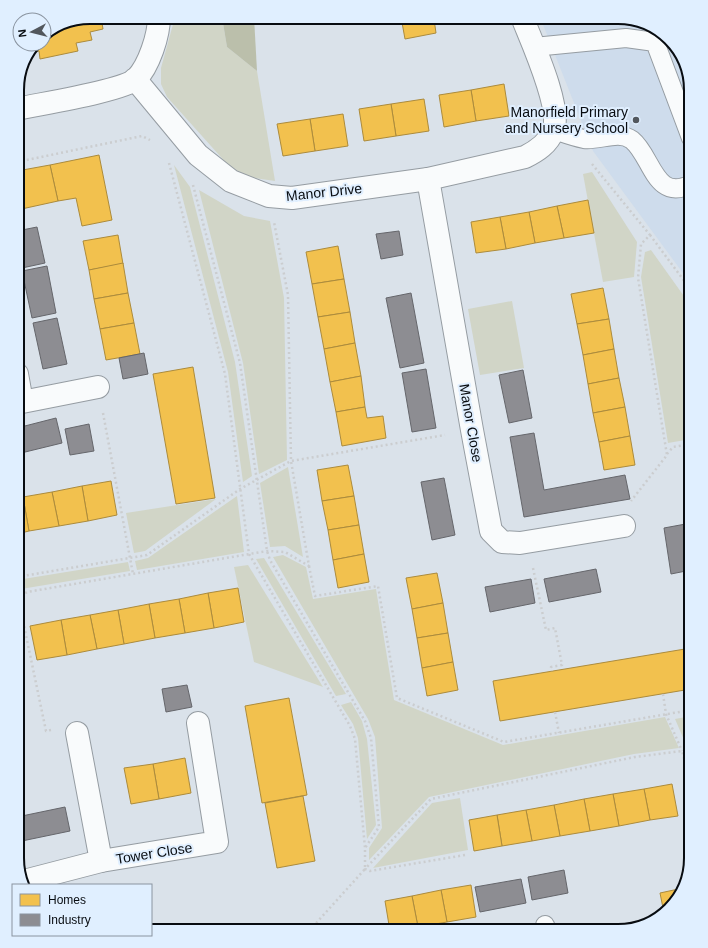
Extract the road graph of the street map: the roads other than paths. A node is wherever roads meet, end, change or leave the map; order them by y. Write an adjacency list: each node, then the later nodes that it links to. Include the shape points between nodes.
1 (159, 24): 4 (street, via 149,58)
2 (525, 24): 3 (street)
3 (534, 47): 6 (lane, via 626,38 655,42); 7 (street, via 553,103 556,118)
4 (135, 79): 5 (street, via 114,89); 8 (street, Manor Drive, via 198,155 231,181 269,196 292,198)
5 (24, 108)
6 (684, 119)
7 (552, 134): 8 (street, Manor Drive, via 539,150 525,158); 9 (lane, via 584,139 625,136 633,141 659,181 671,188)
8 (428, 178): 12 (street, Manor Close, via 491,531 502,542 528,542)
9 (684, 188)
10 (98, 387): 11 (street)
11 (24, 401)
12 (624, 526)
13 (198, 724): 15 (street, Tower Close, via 218,842)
14 (76, 733): 15 (street, Tower Close)
15 (101, 861): 16 (street)
16 (28, 880)

